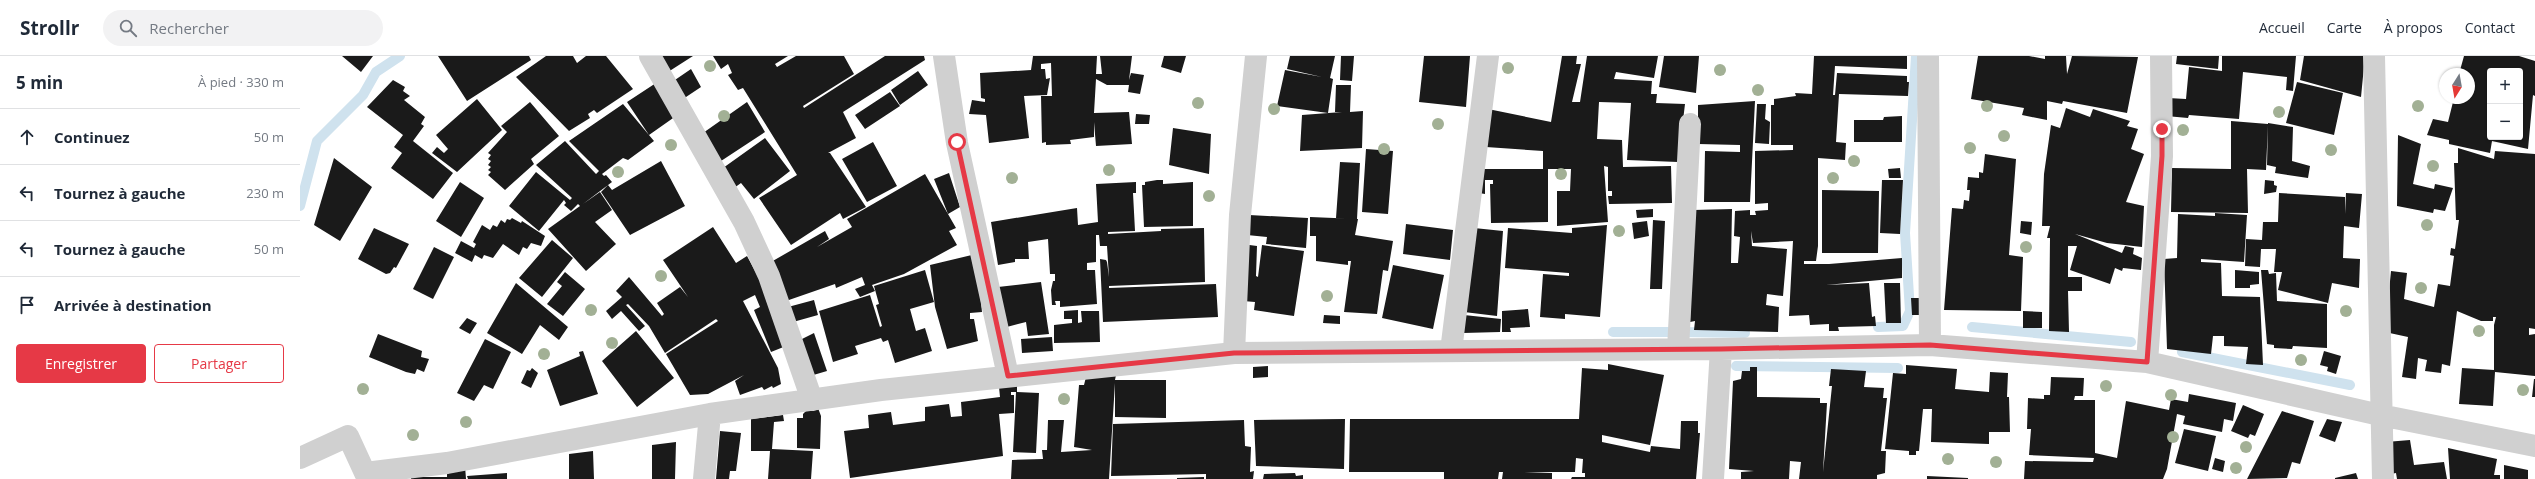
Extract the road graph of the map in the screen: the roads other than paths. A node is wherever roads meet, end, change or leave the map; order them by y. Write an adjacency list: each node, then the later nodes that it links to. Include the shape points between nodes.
1 (650, 56): 16 (street, via 744,222 769,276)
2 (944, 56): 15 (street, via 957,142)
3 (1256, 56): 13 (street, via 1240,216)
4 (1488, 56): 12 (street)
5 (1928, 56): 9 (street)
6 (2162, 56): 14 (street, via 2162,156)
7 (2374, 56): 18 (street)
8 (1690, 124): 11 (street)
9 (1930, 345): 10 (street); 14 (street)
10 (1721, 349): 11 (street); 22 (street)
11 (1678, 350): 12 (street)
12 (1451, 351): 13 (street)
13 (1234, 353): 15 (street)
14 (2147, 362): 18 (street)
15 (1008, 376): 16 (street)
16 (812, 400): 17 (street)
17 (710, 414): 20 (street, via 447,463 365,473 348,436); 21 (street)
18 (2380, 415): 19 (street); 23 (street)
19 (2535, 446)
20 (300, 458)
21 (704, 479)
22 (1713, 479)
23 (2383, 479)

